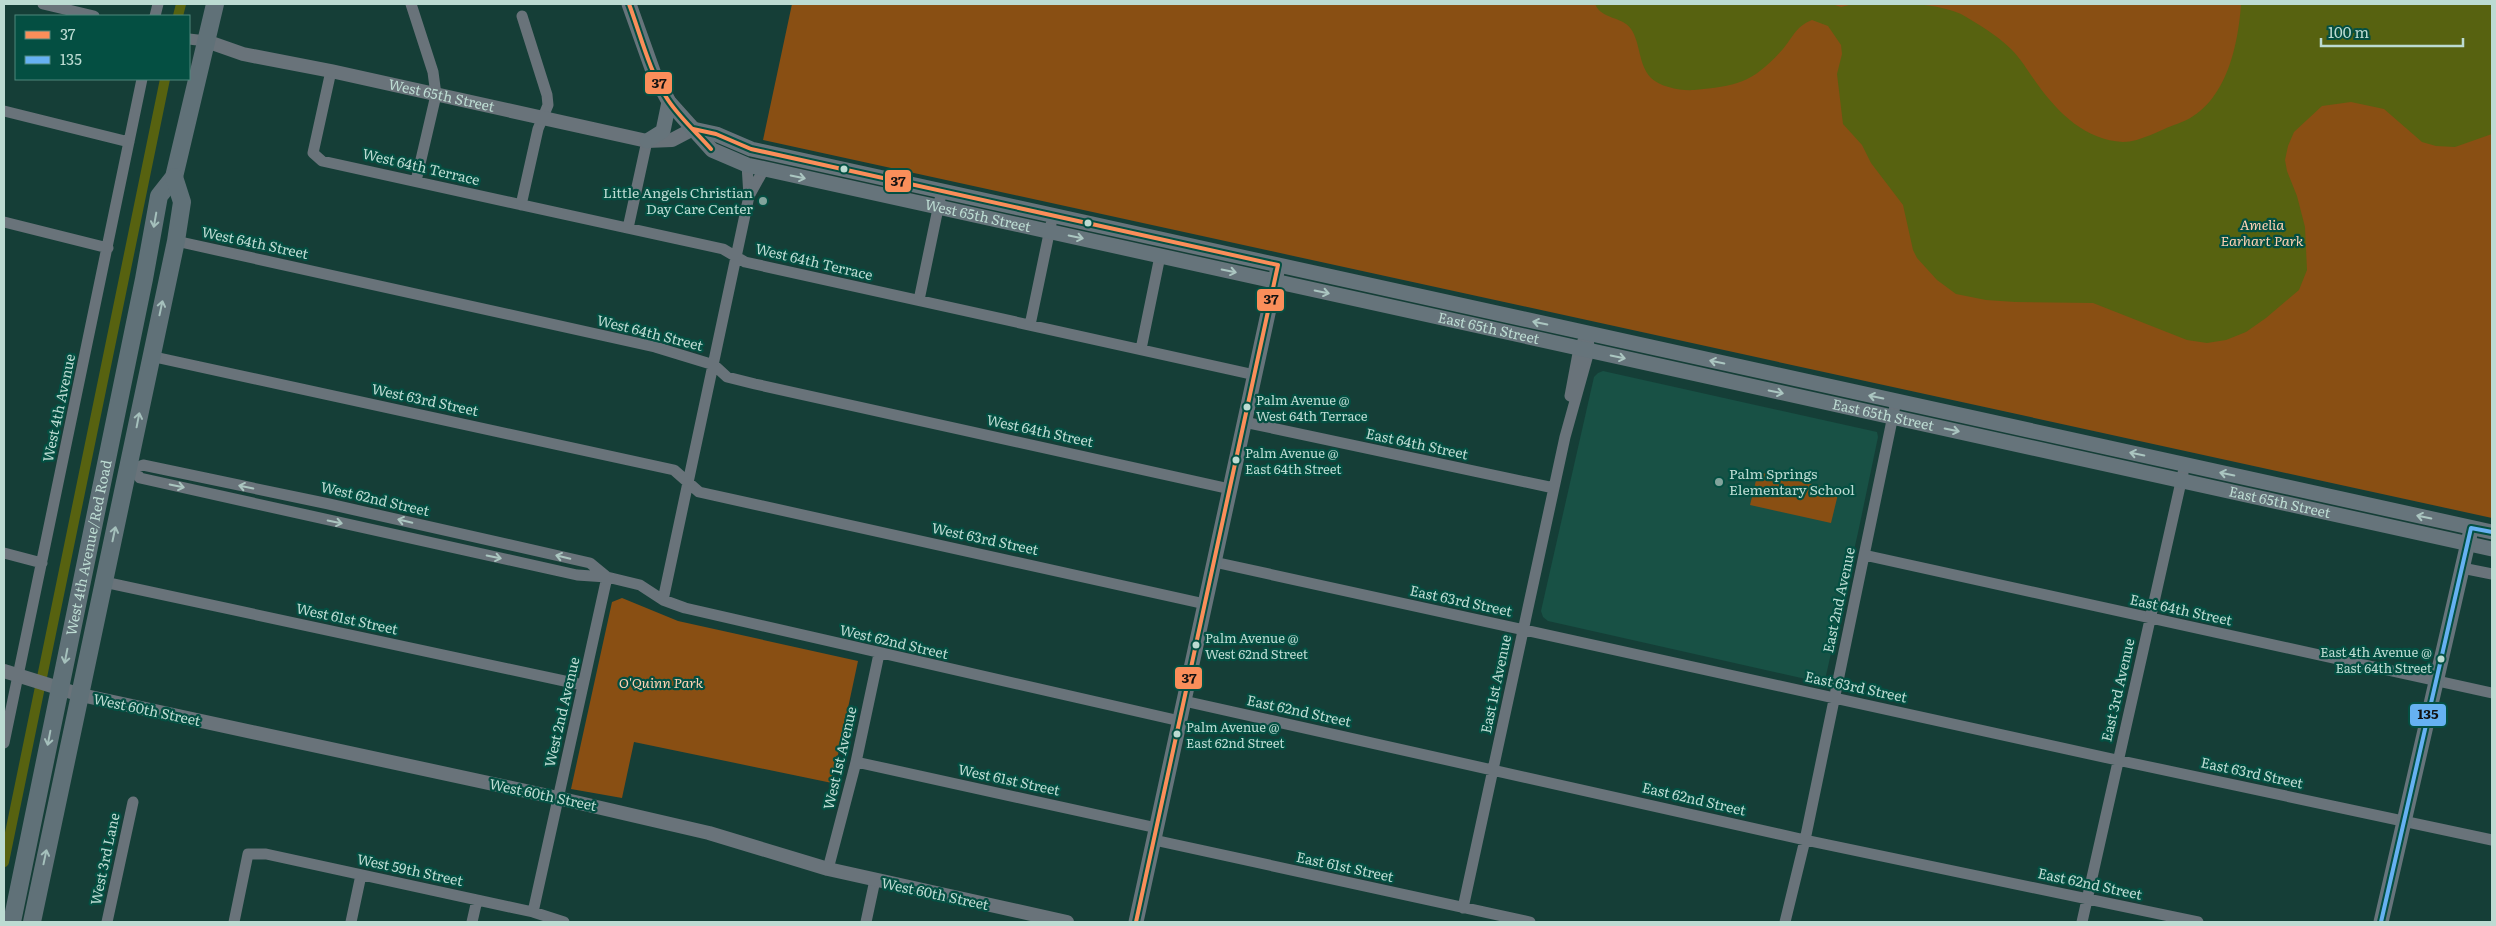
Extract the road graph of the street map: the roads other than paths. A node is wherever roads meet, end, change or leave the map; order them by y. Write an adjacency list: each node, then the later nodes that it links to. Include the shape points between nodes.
1 (43, 4): 5 (street)
2 (215, 4): 7 (main road, West 4th Avenue/Red Road)
3 (411, 4): 10 (street, via 433,72)
4 (629, 4): 11 (main road, via 654,74)
5 (90, 15)
6 (522, 16): 13 (street, via 547,95 548,105)
7 (197, 40): 8 (street, West 65th Street, via 243,54); 19 (main road, West 4th Avenue/Red Road)
8 (331, 71): 10 (street, West 65th Street); 20 (street, West 64th Terrace, via 313,152 322,160)
9 (142, 80): 16 (street, West 4th Avenue)
10 (436, 94): 13 (street, West 65th Street); 20 (street)
11 (670, 102): 14 (main road); 15 (main road, via 663,131)
12 (4, 111): 16 (street)
13 (543, 118): 15 (street, West 65th Street); 23 (street)
14 (693, 129): 15 (street, West 65th Street, via 672,140); 17 (main road, West 65th Street, via 712,150); 21 (main road, West 65th Street, via 716,134 751,149)
15 (647, 141): 27 (street)
16 (129, 142): 30 (street, West 4th Avenue)
17 (747, 165): 18 (main road, West 65th Street); 22 (street)
18 (764, 170): 22 (street); 24 (main road, West 65th Street, one-way to 24)
19 (174, 177): 29 (main road, West 4th Avenue/Red Road, via 182,202); 34 (main road, West 4th Avenue/Red Road, one-way to 34, via 159,196)
20 (416, 182): 23 (street, West 64th Terrace)
21 (942, 191): 24 (street); 25 (main road, West 65th Street)
22 (748, 196): 31 (street)
23 (521, 205): 27 (street, West 64th Terrace)
24 (938, 207): 28 (main road, West 65th Street); 36 (street)
25 (1053, 215): 28 (street); 33 (main road, West 65th Street)
26 (4, 222): 30 (street)
27 (628, 228): 31 (street, West 64th Terrace, via 723,249)
28 (1049, 232): 32 (main road, West 65th Street, one-way to 32); 37 (street)
29 (176, 241): 41 (main road, West 4th Avenue/Red Road, one-way to 29); 42 (street, West 64th Street, via 655,347)
30 (108, 248): 61 (street, West 4th Avenue)
31 (735, 255): 36 (street, West 64th Terrace, via 745,262); 42 (street)
32 (1160, 256): 35 (main road, West 65th Street, one-way to 35); 39 (street)
33 (1278, 265): 35 (main road); 38 (main road, East 65th Street, one-way to 33)
34 (144, 279): 41 (main road, via 150,293 142,328); 44 (main road, West 4th Avenue/Red Road)
35 (1275, 281): 40 (main road, East 65th Street, one-way to 40); 43 (main road)
36 (920, 300): 37 (street, West 64th Terrace)
37 (1030, 325): 39 (street, West 64th Terrace)
38 (1588, 334): 40 (street, East 1st Avenue); 45 (main road, East 65th Street, one-way to 38)
39 (1141, 349): 43 (street, West 64th Terrace)
40 (1584, 349): 46 (main road, East 65th Street, one-way to 46); 52 (street, East 1st Avenue)
41 (150, 356): 44 (main road, via 135,367); 49 (main road, West 4th Avenue/Red Road, one-way to 41); 51 (street, West 63rd Street, via 674,470)
42 (714, 366): 51 (street); 53 (street, West 64th Street, via 727,377 755,384)
43 (1255, 375): 47 (main road)
44 (122, 385): 74 (main road, West 4th Avenue/Red Road, one-way to 74)
45 (1896, 401): 46 (street, East 2nd Avenue); 48 (main road, East 65th Street, one-way to 45)
46 (1893, 417): 50 (main road, East 65th Street, one-way to 50); 59 (street, East 2nd Avenue)
47 (1244, 422): 52 (street, East 64th Street); 53 (main road)
48 (2184, 465): 50 (street, East 3rd Avenue); 54 (main road, East 65th Street, one-way to 48)
49 (131, 469): 64 (street, West 62nd Street, via 140,478 577,575); 65 (main road, West 4th Avenue/Red Road, one-way to 49)
50 (2181, 481): 56 (main road, East 65th Street); 68 (street, East 3rd Avenue)
51 (688, 483): 66 (street); 67 (street, West 63rd Street, via 699,492)
52 (1554, 488): 69 (street, East 1st Avenue)
53 (1230, 489): 60 (main road)
54 (2471, 528): 55 (main road, East 65th Street); 56 (main road)
55 (2492, 532)
56 (2467, 544): 57 (main road, East 65th Street); 62 (main road)
57 (2492, 549)
58 (4, 553): 61 (street)
59 (1864, 555): 68 (street, East 64th Street); 77 (street, East 2nd Avenue)
60 (1214, 562): 67 (main road); 69 (street, East 63rd Street)
61 (42, 563): 71 (street, West 4th Avenue)
62 (2462, 568): 63 (street); 72 (main road)
63 (2492, 574)
64 (607, 577): 66 (street, West 62nd Street, via 640,585); 73 (street, West 2nd Avenue)
65 (104, 582): 73 (street, West 61st Street); 76 (main road, West 4th Avenue/Red Road)
66 (663, 600): 70 (street, West 62nd Street)
67 (1205, 604): 78 (main road)
68 (2149, 618): 72 (street, East 64th Street); 81 (street, East 3rd Avenue)
69 (1523, 630): 77 (street, East 63rd Street); 83 (street, East 1st Avenue)
70 (879, 654): 79 (street, West 62nd Street); 82 (street, West 1st Avenue)
71 (11, 672): 74 (street, West 60th Street); 80 (street, West 4th Avenue)
72 (2436, 681): 75 (street, East 64th Street); 86 (main road)
73 (583, 686): 84 (street, West 2nd Avenue)
74 (59, 690): 76 (street, West 60th Street); 90 (main road, West 4th Avenue/Red Road, one-way to 90)
75 (2492, 693)
76 (81, 696): 84 (street, West 60th Street); 101 (main road, West 4th Avenue/Red Road, one-way to 76)
77 (1834, 697): 81 (street, East 63rd Street); 88 (street, East 2nd Avenue)
78 (1184, 701): 79 (main road); 83 (street, East 62nd Street)
79 (1180, 721): 87 (main road)
80 (4, 743)
81 (2117, 760): 86 (street, East 63rd Street); 94 (street, East 3rd Avenue)
82 (856, 762): 87 (street, West 61st Street); 91 (street, West 1st Avenue)
83 (1493, 769): 88 (street, East 62nd Street); 96 (street, East 1st Avenue)
84 (558, 798): 91 (street, West 60th Street, via 710,833); 97 (street, West 2nd Avenue)
85 (133, 802): 102 (street, West 3rd Lane)
86 (2403, 820): 89 (street, East 63rd Street); 114 (main road)
87 (1156, 834): 96 (street, East 61st Street); 109 (main road)
88 (1805, 840): 94 (street, East 62nd Street); 111 (street, East 2nd Avenue)
89 (2492, 840)
90 (24, 860): 99 (main road, West 4th Avenue/Red Road); 100 (main road, via 29,872 24,909)
91 (828, 870): 93 (street, West 60th Street)
92 (361, 875): 95 (street, West 59th Street); 103 (street, West 59th Street, via 266,854 248,854); 104 (street)
93 (875, 880): 107 (street); 108 (street, West 60th Street)
94 (2087, 898): 112 (street, East 3rd Avenue); 113 (street, East 62nd Street)
95 (477, 900): 97 (street, West 59th Street); 105 (street)
96 (1463, 908): 98 (street, East 61st Street)
97 (533, 912): 106 (street, West 59th Street)
98 (1487, 918): 110 (street, East 61st Street)
99 (12, 922)
100 (26, 922)
101 (32, 922)
102 (107, 922)
103 (234, 922)
104 (351, 922)
105 (472, 922)
106 (564, 922)
107 (866, 922)
108 (1067, 922)
109 (1136, 922)
110 (1530, 922)
111 (1785, 922)
112 (2082, 922)
113 (2198, 922)
114 (2381, 922)

